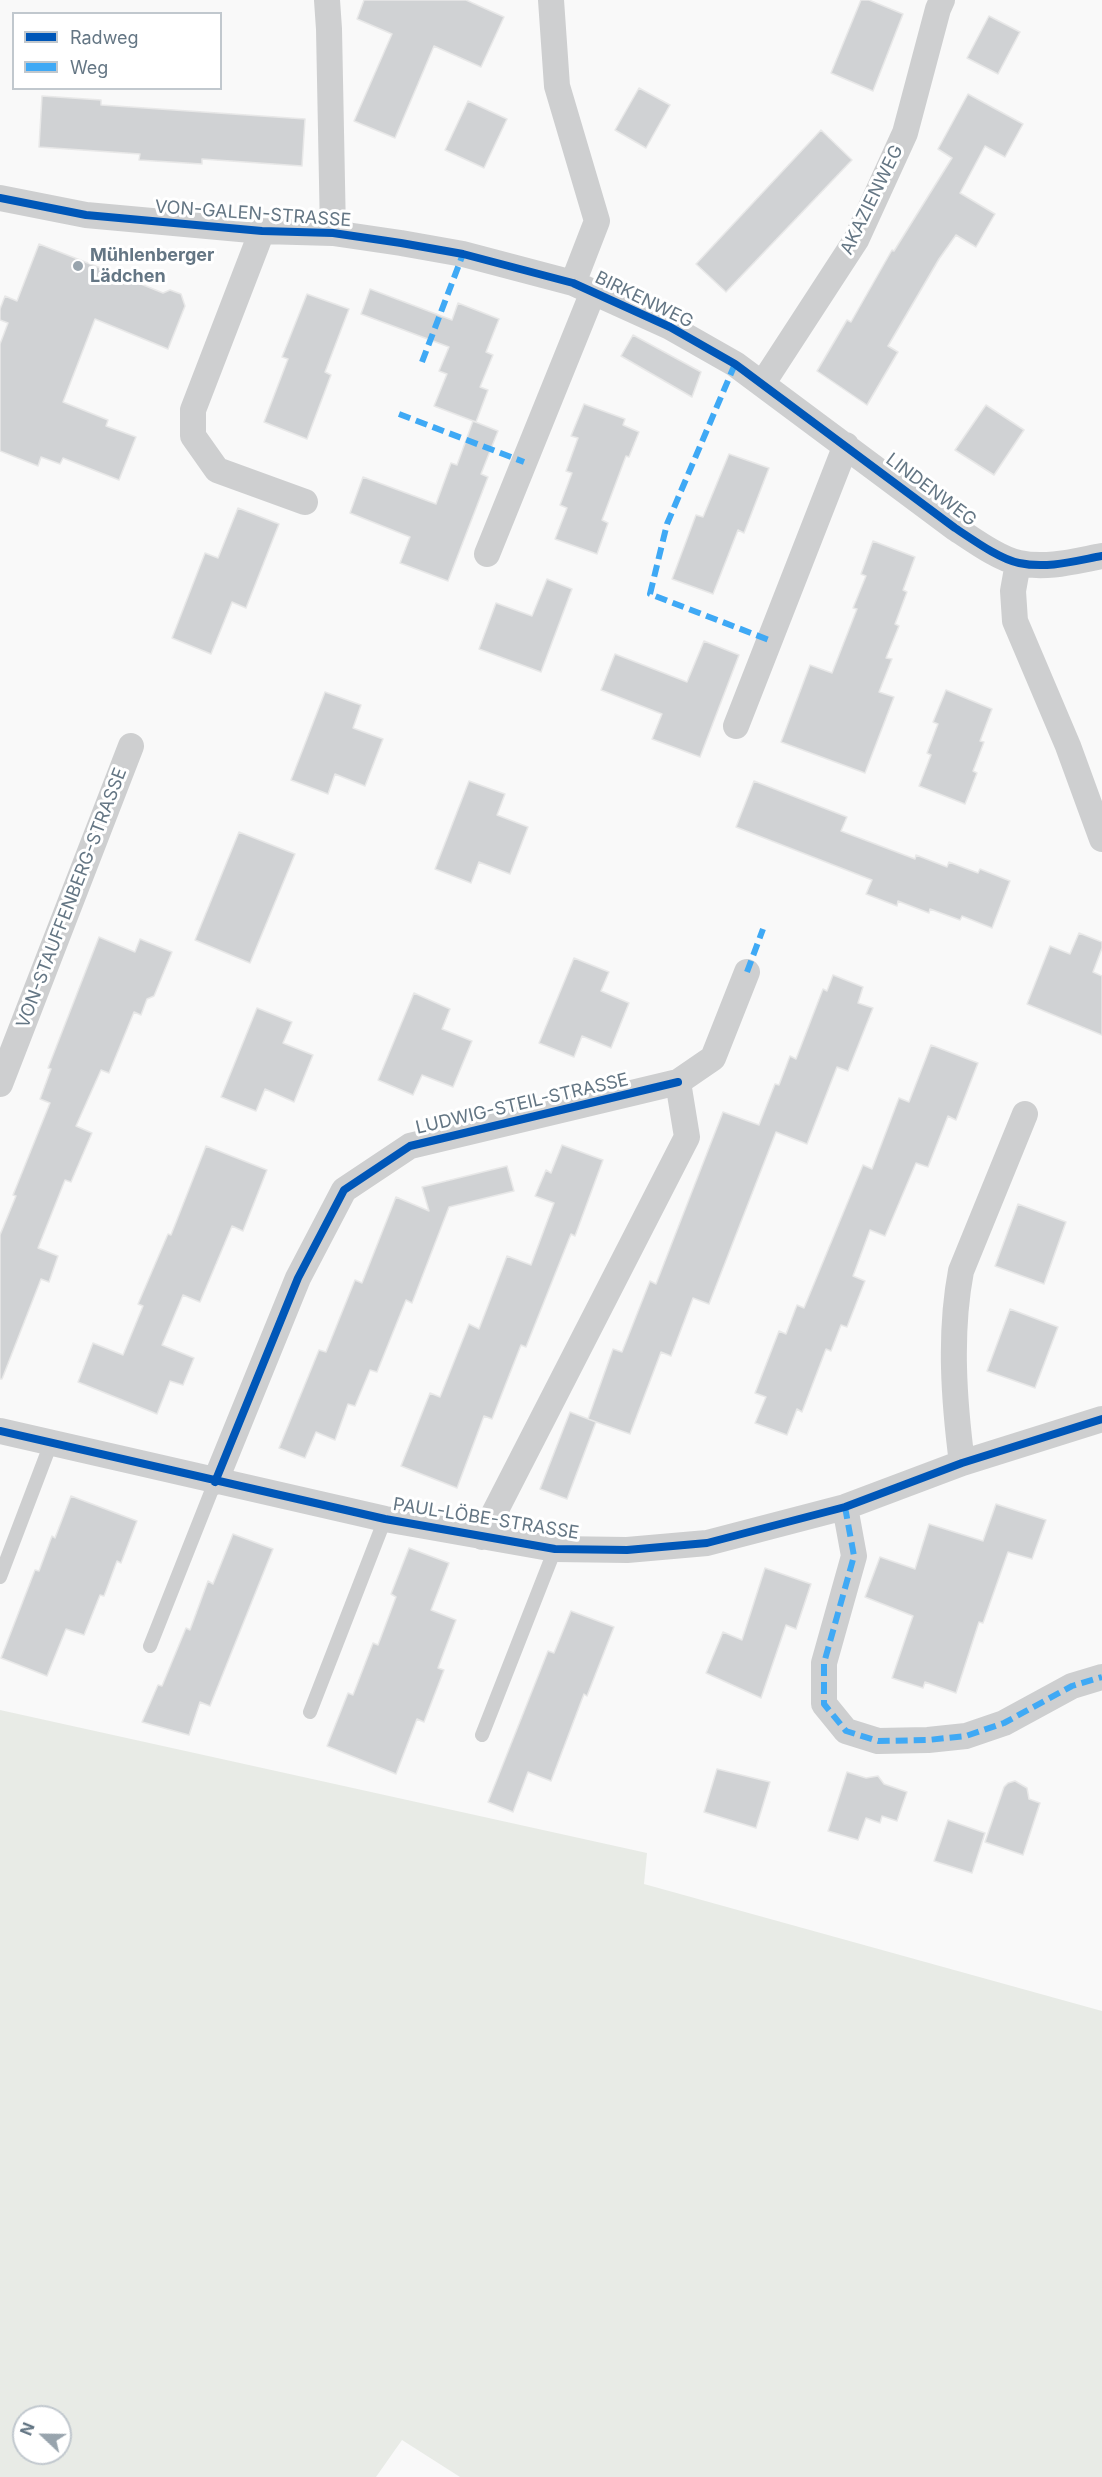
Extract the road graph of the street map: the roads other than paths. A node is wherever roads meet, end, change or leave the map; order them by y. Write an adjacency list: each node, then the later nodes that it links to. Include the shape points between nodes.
1 (327, 0): 6 (street)
2 (551, 0): 7 (street, BIRKENWEG, via 557,86 597,221)
3 (942, 0): 8 (street, AKAZIENWEG, via 905,133 856,240)
4 (2, 204): 5 (street, VON-GALEN-STRASSE)
5 (262, 231): 6 (street, VON-GALEN-STRASSE); 10 (street, VON-GALEN-STRASSE, via 194,410 194,436 217,470)
6 (333, 233): 7 (street, VON-GALEN-STRASSE, via 464,254)
7 (583, 287): 8 (street, BIRKENWEG, via 670,327); 11 (street, BIRKENWEG)
8 (763, 383): 9 (street, LINDENWEG)
9 (846, 445): 13 (street, LINDENWEG, via 955,528 983,547); 14 (street)
10 (305, 502)
11 (487, 554)
12 (1102, 556): 13 (street, LINDENWEG, via 1052,565)
13 (1018, 563): 16 (street, via 1013,591 1015,621)
14 (736, 726)
15 (131, 747): 19 (street, VON-STAUFFENBERG-STRASSE)
16 (1102, 839)
17 (747, 972): 18 (street, LUDWIG-STEIL-STRASSE, via 713,1058)
18 (678, 1082): 25 (street, LUDWIG-STEIL-STRASSE, via 410,1146 344,1190 298,1278); 28 (street, via 687,1137)
19 (0, 1084)
20 (1025, 1114): 24 (street, via 961,1272 955,1406)
21 (1102, 1419): 24 (street, PAUL-LÖBE-STRASSE)
22 (0, 1431): 23 (street, PAUL-LÖBE-STRASSE)
23 (51, 1443): 25 (street, PAUL-LÖBE-STRASSE); 30 (lane)
24 (962, 1463): 26 (street, PAUL-LÖBE-STRASSE)
25 (215, 1482): 27 (street, PAUL-LÖBE-STRASSE); 31 (lane)
26 (845, 1507): 29 (street, PAUL-LÖBE-STRASSE, via 708,1543 627,1550); 32 (street, via 854,1556 824,1663 824,1704 846,1731 878,1740 966,1736 1004,1723 1072,1686)
27 (385, 1519): 28 (street, PAUL-LÖBE-STRASSE); 33 (lane)
28 (482, 1537): 29 (street, PAUL-LÖBE-STRASSE)
29 (555, 1549): 34 (lane)
30 (0, 1577)
31 (150, 1647)
32 (1102, 1677)
33 (310, 1712)
34 (482, 1735)

